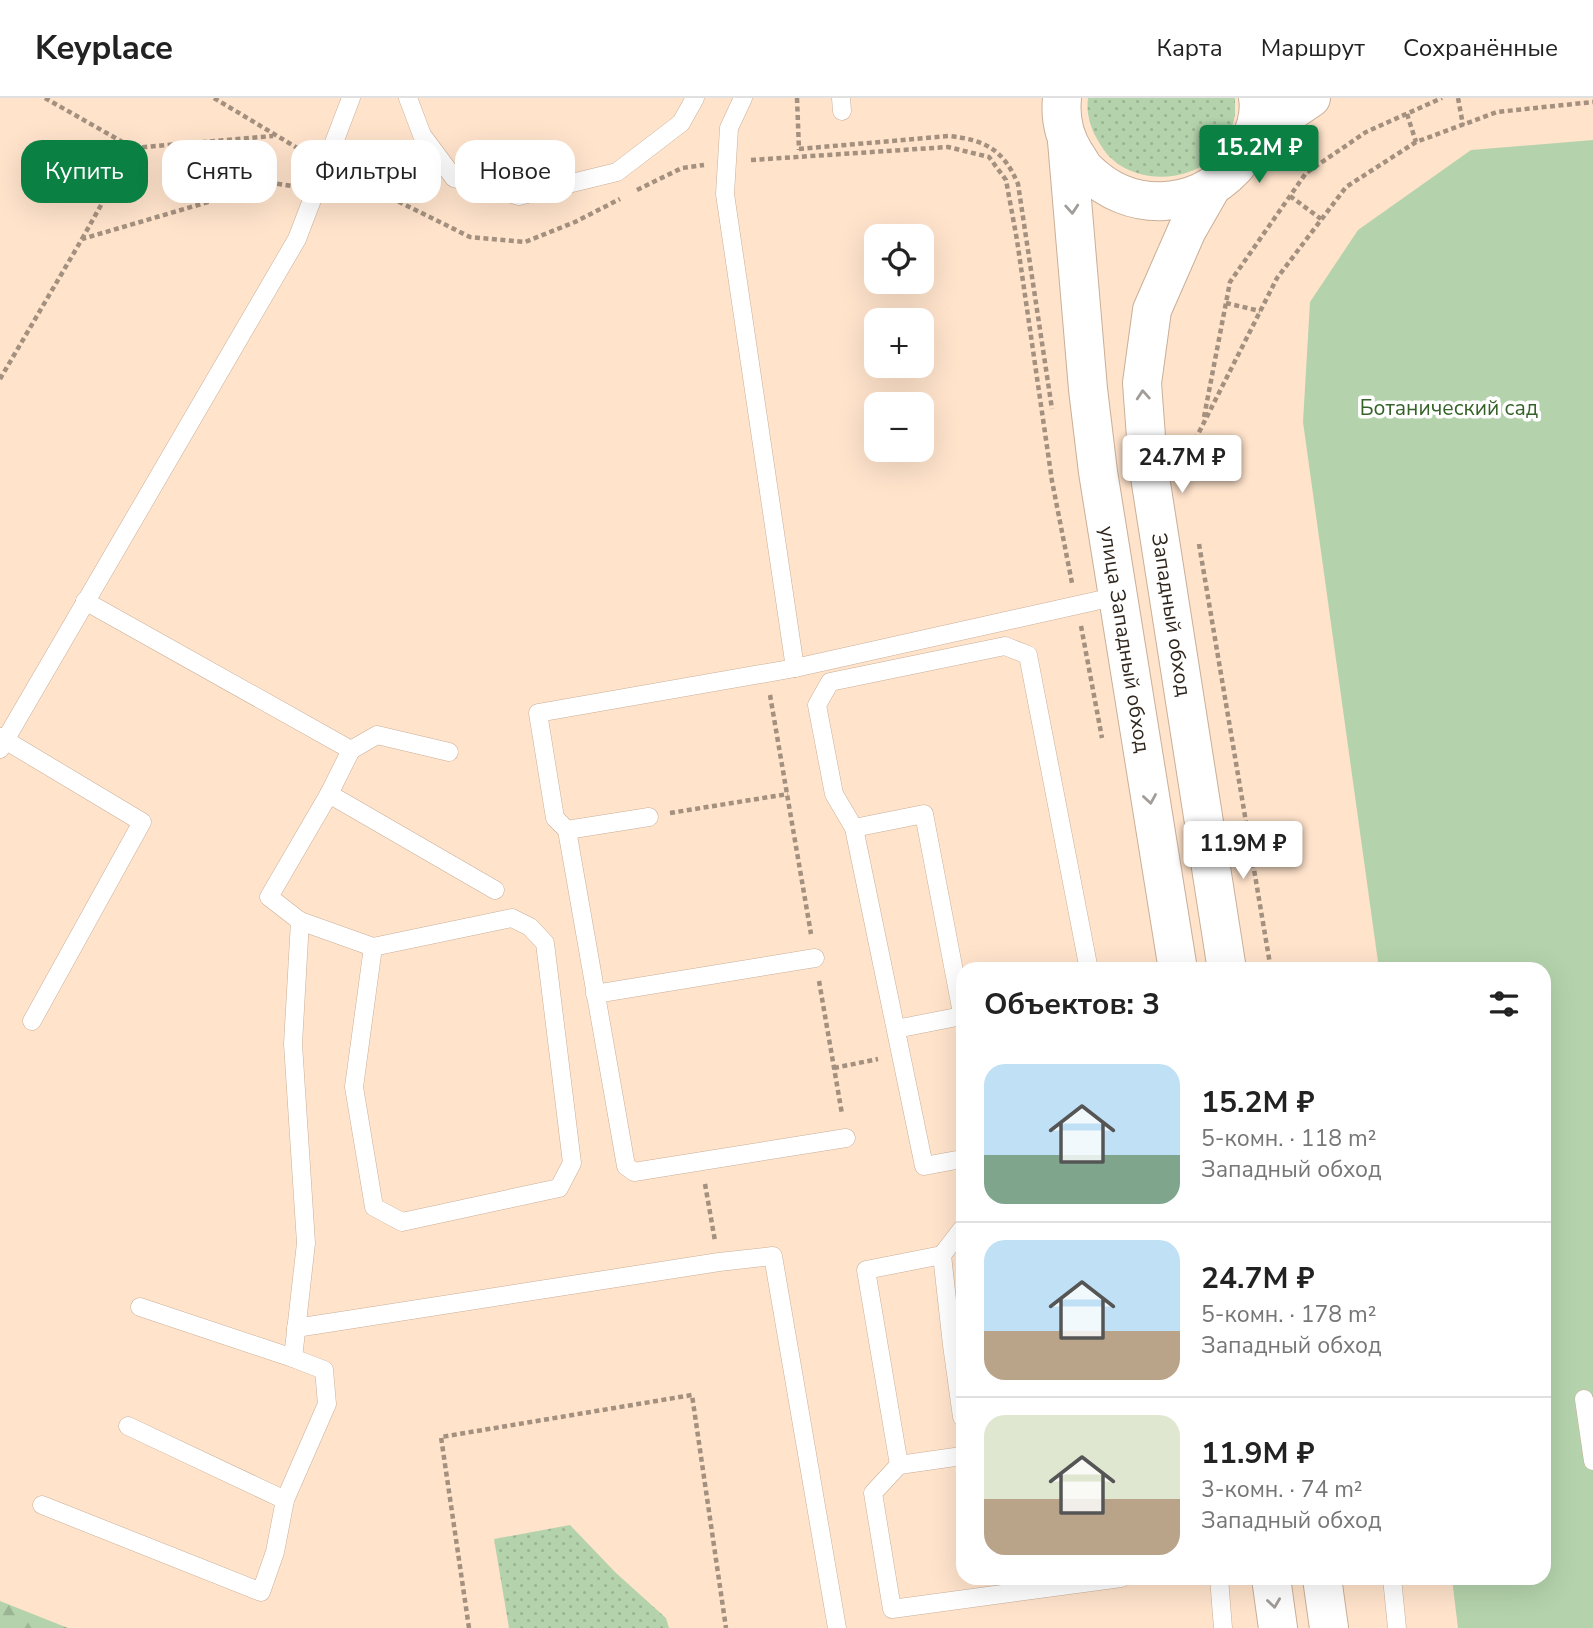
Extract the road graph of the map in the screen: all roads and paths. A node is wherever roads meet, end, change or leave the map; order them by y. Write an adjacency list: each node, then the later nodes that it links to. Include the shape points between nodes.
1 (46, 98): 17 (path)
2 (351, 98): 18 (lane)
3 (408, 98): 4 (lane, via 422,135 454,178 519,196 617,172 681,123)
4 (695, 98)
5 (743, 98): 24 (lane, via 729,128)
6 (796, 98): 22 (path)
7 (1062, 98): 19 (main road, улица Западный обход, via 1060,113)
8 (1258, 98): 16 (main road)
9 (1311, 98): 16 (main road)
10 (1442, 98): 13 (path)
11 (1458, 98): 14 (path)
12 (1593, 102): 14 (path, via 1497,112)
13 (1407, 114): 20 (path); 27 (path, via 1366,132 1306,173)
14 (1463, 125): 20 (path)
15 (274, 136): 21 (path)
16 (1253, 137): 26 (main road, via 1236,166)
17 (119, 140)
18 (335, 140)
19 (1067, 141): 26 (main road, via 1086,170 1113,191 1145,202 1180,201); 39 (main road, улица Западный обход, one-way to 39, via 1087,389)
20 (1416, 142): 30 (path, via 1346,187)
21 (148, 147)
22 (799, 149): 23 (path); 35 (path, via 949,136 988,145 1002,156 1018,184)
23 (799, 156): 24 (path); 41 (path, via 948,147 989,157 1006,180 1052,481)
24 (727, 162): 42 (lane, via 725,194)
25 (291, 186): 31 (path, via 273,183)
26 (1211, 188): 59 (main road, Западный обход, one-way to 26, via 1148,464 1142,383 1152,310)
27 (1290, 196): 30 (path); 32 (path, via 1230,282)
28 (102, 203): 31 (path)
29 (311, 203): 40 (lane, via 297,239)
30 (1321, 219): 33 (path, via 1277,278)
31 (82, 239): 34 (path)
32 (1226, 303): 33 (path); 36 (path)
33 (1260, 311): 36 (path)
34 (0, 379)
35 (1053, 411)
36 (1202, 425): 37 (path, via 1185,460)
37 (1187, 474)
38 (1199, 543): 60 (path)
39 (1118, 596): 41 (lane); 58 (main road, улица Западный обход, one-way to 58)
40 (85, 601): 45 (lane); 46 (lane)
41 (1076, 605): 42 (lane); 44 (path)
42 (795, 668): 43 (lane)
43 (766, 673): 49 (path); 52 (lane, via 538,713 555,818)
44 (1103, 739)
45 (2, 742): 64 (lane, via 142,822)
46 (351, 750): 47 (lane, via 377,735); 48 (lane)
47 (449, 752)
48 (329, 794): 53 (lane); 54 (lane, via 269,897)
49 (788, 794): 50 (path); 56 (path)
50 (649, 817): 52 (lane)
51 (854, 828): 57 (lane, via 834,794 817,705 830,682 1005,646 1028,655); 61 (lane, via 924,814); 65 (lane)
52 (567, 830): 62 (lane)
53 (495, 890)
54 (300, 921): 55 (lane); 75 (lane, via 293,1044 306,1243)
55 (373, 947): 55 (lane, via 512,918 530,927 545,943 572,1163 559,1188 402,1222 374,1207 354,1087)
56 (815, 958): 62 (lane); 67 (path)
57 (1087, 962)
58 (1177, 962)
59 (1226, 962)
60 (1269, 962)
61 (956, 982)
62 (595, 994): 70 (lane, via 626,1166 634,1172)
63 (956, 1015): 65 (lane)
64 (32, 1021)
65 (896, 1029): 66 (lane)
66 (901, 1055): 67 (path); 69 (lane, via 924,1166)
67 (834, 1068): 68 (path)
68 (846, 1138): 70 (lane)
69 (956, 1160)
70 (701, 1161): 73 (path)
71 (956, 1237): 72 (lane)
72 (942, 1255): 76 (lane); 82 (lane, via 866,1270)
73 (719, 1262): 75 (lane); 92 (lane, via 773,1256)
74 (140, 1307): 77 (lane)
75 (296, 1328): 77 (lane)
76 (956, 1339)
77 (293, 1358): 83 (lane, via 324,1370 327,1404)
78 (1584, 1399): 81 (lane)
79 (128, 1426): 83 (lane)
80 (956, 1457): 82 (lane)
81 (1593, 1461)
82 (899, 1465): 85 (lane, via 873,1493 892,1609)
83 (285, 1500): 84 (lane, via 261,1592)
84 (42, 1505)
85 (1069, 1585)
86 (1220, 1585): 93 (lane)
87 (1272, 1585): 94 (main road, one-way to 94)
88 (1323, 1585): 95 (main road)
89 (1393, 1585): 96 (lane)
90 (469, 1628): 91 (path, via 441,1437 692,1395)
91 (726, 1628)
92 (837, 1628)
93 (1223, 1628)
94 (1278, 1628)
95 (1329, 1628)
96 (1397, 1628)

